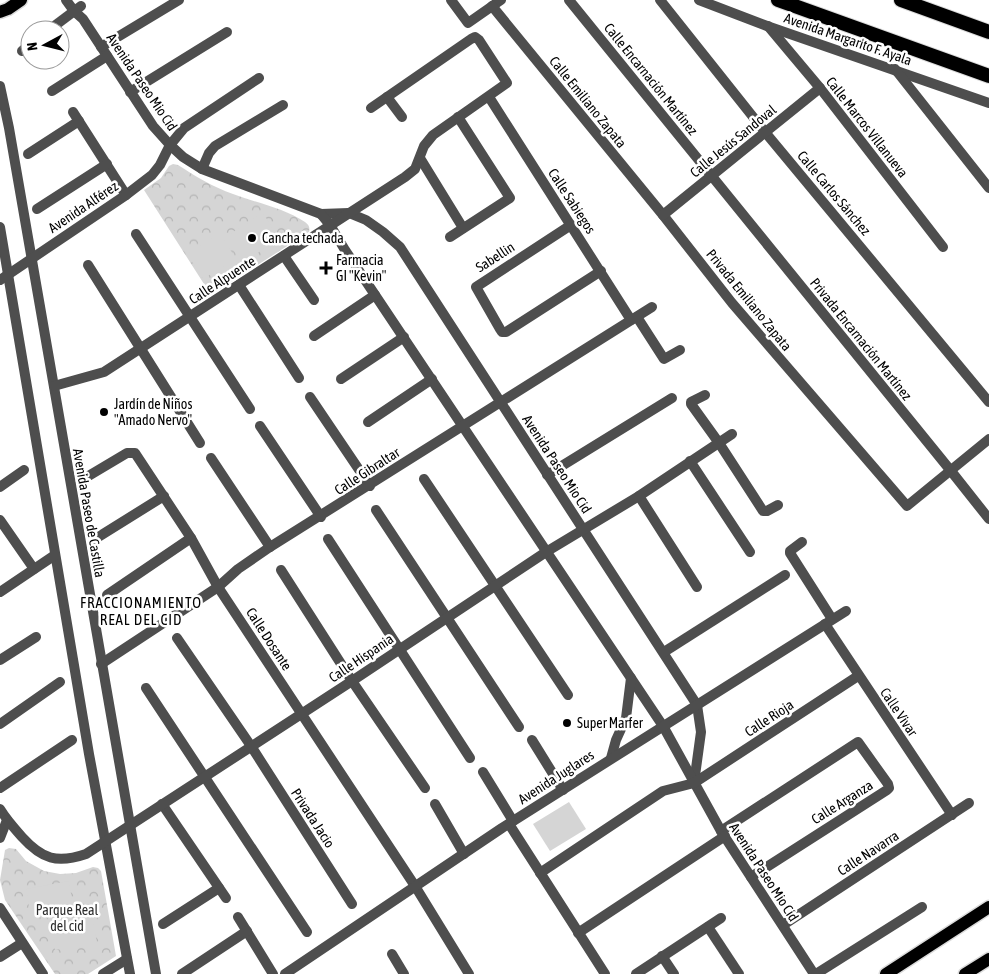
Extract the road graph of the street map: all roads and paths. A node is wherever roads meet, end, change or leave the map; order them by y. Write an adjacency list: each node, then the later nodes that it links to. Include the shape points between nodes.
1 (21, 0): 13 (main road)
2 (66, 0): 11 (street, Avenida Paseo Mio Cid)
3 (179, 0): 18 (street)
4 (451, 0): 12 (street, via 468,23)
5 (501, 0): 12 (street)
6 (569, 0): 39 (street, Calle Encarnación Martínez)
7 (660, 0): 33 (street, Calle Carlos Sánchez)
8 (699, 0): 15 (street, Avenida Margarito F. Ayala)
9 (778, 0): 20 (highway)
10 (901, 0): 17 (highway)
11 (78, 4): 14 (street); 18 (street, Avenida Paseo Mio Cid, via 83,19)
12 (492, 6): 45 (street, Calle Emiliano Zapata)
13 (0, 12)
14 (60, 20)
15 (768, 26): 19 (street, Avenida Margarito F. Ayala); 23 (street, Calle Marcos Villanueva)
16 (227, 32): 25 (street)
17 (989, 32)
18 (104, 51): 24 (street); 25 (street, Avenida Paseo Mio Cid)
19 (895, 69): 28 (street, Avenida Margarito F. Ayala); 40 (street)
20 (989, 76)
21 (259, 78): 34 (street, Avenida Alférez, via 191,122)
22 (0, 86): 54 (street, Avenida Paseo de Castilla)
23 (820, 88): 33 (street, Calle Jesús Sandoval); 52 (street, Calle Marcos Villanueva)
24 (52, 91)
25 (130, 92): 34 (street, Avenida Paseo Mio Cid)
26 (387, 97): 27 (street, Calle Alpuente, via 475,37 507,83); 30 (street); 31 (street)
27 (489, 97): 32 (street, Calle Alpuente); 47 (street, Calle Sabiegos)
28 (989, 102)
29 (283, 105): 38 (street, via 215,146)
30 (371, 108)
31 (402, 117)
32 (458, 117): 36 (street, Calle Alpuente, via 433,136 424,146); 49 (street, via 510,198)
33 (765, 132): 39 (street, Calle Jesús Sandoval); 76 (street, Calle Carlos Sánchez)
34 (170, 145): 38 (street, Avenida Paseo Mio Cid); 41 (street, Avenida Alférez, via 152,175)
35 (28, 154): 37 (street, via 76,117)
36 (420, 158): 44 (street, Calle Alpuente, via 405,177); 49 (street)
37 (107, 164): 41 (street); 42 (street)
38 (202, 169): 43 (street, Avenida Paseo Mio Cid)
39 (711, 176): 45 (street, Calle Jesús Sandoval); 88 (street, Privada Encarnación Martínez)
40 (989, 188)
41 (126, 195): 54 (street, Avenida Alférez)
42 (37, 209)
43 (321, 214): 44 (street, Avenida Paseo Mio Cid); 46 (street, Avenida Paseo Mio Cid)
44 (349, 214): 46 (street, Calle Alpuente); 75 (street, Avenida Paseo Mio Cid, via 366,220 400,247)
45 (663, 215): 88 (street, Privada Emiliano Zapata, via 732,303 907,506)
46 (330, 225): 53 (street, Calle Alpuente); 59 (street, Avenida Paseo Mio Cid)
47 (571, 225): 56 (street, Calle Sabiegos); 56 (street, Sabellin, via 476,287 500,329 506,332)
48 (0, 227): 57 (street)
49 (463, 228): 51 (street)
50 (136, 234): 62 (street)
51 (450, 237)
52 (943, 247)
53 (284, 256): 58 (street, Calle Alpuente); 60 (street)
54 (32, 259): 57 (street, Avenida Alférez); 71 (street, Avenida Paseo de Castilla)
55 (88, 265): 66 (street)
56 (601, 271): 63 (street, Calle Sabiegos)
57 (4, 277): 109 (street)
58 (239, 284): 62 (street, Calle Alpuente); 68 (street)
59 (375, 294): 64 (street); 65 (street, Avenida Paseo Mio Cid)
60 (314, 300)
61 (652, 308): 63 (street, Calle Gibraltar)
62 (190, 317): 66 (street, Calle Alpuente); 77 (street)
63 (634, 319): 67 (street, Calle Sabiegos, via 664,359); 75 (street, Calle Gibraltar)
64 (314, 336)
65 (404, 337): 69 (street); 70 (street, Avenida Paseo Mio Cid)
66 (140, 349): 71 (street, Calle Alpuente, via 104,372); 83 (street)
67 (680, 350)
68 (299, 378)
69 (341, 379)
70 (432, 379): 78 (street); 80 (street, Avenida Paseo Mio Cid)
71 (54, 386): 126 (street, Avenida Paseo de Castilla)
72 (705, 394): 84 (street, via 691,403)
73 (310, 397): 93 (street)
74 (672, 398): 89 (street)
75 (501, 402): 80 (street, Calle Gibraltar); 89 (street, Avenida Paseo Mio Cid)
76 (989, 402)
77 (250, 409)
78 (368, 422)
79 (260, 426): 98 (street)
80 (463, 426): 93 (street, Calle Gibraltar); 107 (street, Avenida Paseo Mio Cid)
81 (732, 434): 84 (street, Calle Hispania)
82 (989, 439): 88 (street)
83 (200, 443)
84 (719, 443): 86 (street, Calle Hispania); 96 (street, via 763,511)
85 (211, 458): 106 (street)
86 (690, 462): 95 (street, Calle Hispania); 108 (street)
87 (24, 470): 92 (street)
88 (951, 471): 99 (street, Privada Encarnación Martínez)
89 (547, 475): 101 (street, Avenida Paseo Mio Cid)
90 (85, 478): 94 (street, Calle Dosante, via 131,452 135,453)
91 (424, 479): 113 (street)
92 (0, 486)
93 (370, 486): 98 (street, Calle Gibraltar)
94 (164, 496): 102 (street, Calle Dosante); 103 (street)
95 (639, 496): 101 (street, Calle Hispania); 115 (street)
96 (778, 505)
97 (376, 510): 119 (street)
98 (321, 517): 106 (street, Calle Gibraltar)
99 (989, 519)
100 (0, 520): 110 (street)
101 (582, 529): 107 (street, Calle Hispania); 124 (street, Avenida Paseo Mio Cid)
102 (192, 538): 114 (street, Calle Dosante); 117 (street)
103 (95, 539)
104 (328, 539): 123 (street)
105 (802, 542): 120 (street, Calle Vivar, via 790,552)
106 (270, 548): 114 (street, Calle Gibraltar)
107 (546, 552): 113 (street, Calle Hispania); 128 (street, Avenida Paseo Mio Cid)
108 (750, 552)
109 (55, 555): 110 (street); 159 (street)
110 (34, 569): 116 (street)
111 (281, 570): 130 (street)
112 (785, 575): 124 (street)
113 (496, 586): 119 (street, Calle Hispania); 132 (street)
114 (218, 587): 126 (street, Calle Gibraltar); 134 (street, Calle Dosante)
115 (697, 587)
116 (0, 592)
117 (107, 595)
118 (846, 611): 120 (street, Avenida Juglares)
119 (446, 617): 123 (street, Calle Hispania); 137 (street)
120 (828, 622): 127 (street, Calle Vivar); 133 (street, Avenida Juglares)
121 (36, 637): 125 (street)
122 (177, 638): 140 (street, Privada Jacio)
123 (400, 649): 130 (street, Calle Hispania); 141 (street)
124 (664, 652): 133 (street, Avenida Paseo Mio Cid)
125 (0, 660)
126 (101, 664): 156 (street, Avenida Paseo de Castilla)
127 (858, 676): 145 (street, Calle Rioja); 153 (street, Calle Vivar)
128 (631, 678): 136 (street, Avenida Paseo Mio Cid); 142 (street, via 626,718)
129 (60, 682): 135 (street)
130 (352, 682): 134 (street, Calle Hispania); 147 (street)
131 (146, 688): 144 (street)
132 (568, 695)
133 (697, 705): 136 (street, Avenida Juglares); 145 (street, Avenida Paseo Mio Cid, via 701,732)
134 (301, 713): 140 (street, Calle Hispania); 163 (street, Calle Dosante)
135 (0, 724)
136 (663, 726): 142 (street, Avenida Juglares); 145 (street, Avenida Paseo Mio Cid)
137 (519, 727)
138 (72, 740): 146 (street)
139 (532, 740): 148 (street)
140 (250, 746): 144 (street, Calle Hispania); 166 (street, Privada Jacio)
141 (470, 758)
142 (611, 758): 148 (street, Avenida Juglares)
143 (483, 772): 155 (street)
144 (205, 776): 150 (street, Calle Hispania); 176 (street)
145 (694, 783): 157 (street, Avenida Paseo Mio Cid); 161 (street, Calle Rioja, via 663,791)
146 (0, 788)
147 (425, 788)
148 (563, 790): 155 (street, Avenida Juglares)
149 (969, 803): 153 (street, Calle Navarra)
150 (162, 804): 156 (street, Calle Hispania); 164 (street)
151 (435, 804): 160 (street)
152 (0, 809): 154 (street, Calle Hispania)
153 (952, 815): 173 (street, Calle Navarra)
154 (6, 820): 158 (street); 159 (street, Calle Hispania, via 33,849 45,856 71,859)
155 (511, 822): 160 (street, Avenida Juglares); 161 (street)
156 (129, 826): 159 (street, Calle Hispania); 187 (street, Avenida Paseo de Castilla)
157 (723, 833): 162 (street, Avenida Paseo Mio Cid); 162 (street, Calle Arganza, via 858,742 888,784 887,790); 177 (street, Calle Arganza)
158 (0, 838)
159 (105, 842): 182 (street)
160 (464, 854): 163 (street, Avenida Juglares)
161 (540, 873): 177 (street)
162 (751, 877): 173 (street, Avenida Paseo Mio Cid)
163 (415, 886): 190 (street, Avenida Juglares); 192 (street, Calle Dosante)
164 (219, 888): 165 (street); 172 (street)
165 (226, 898)
166 (352, 904)
167 (922, 906): 197 (street)
168 (989, 907): 198 (main road)
169 (0, 908): 178 (street)
170 (238, 918): 175 (street)
171 (722, 918): 174 (street)
172 (163, 924)
173 (782, 925): 197 (street, Avenida Paseo Mio Cid)
174 (708, 927): 180 (street); 196 (street)
175 (247, 931): 188 (street); 189 (street)
176 (308, 932)
177 (578, 933): 193 (street)
178 (22, 943): 181 (street); 184 (street)
179 (392, 954): 191 (street)
180 (662, 956): 194 (street); 195 (street)
181 (0, 958)
182 (127, 958): 185 (street); 186 (street)
183 (989, 959): 199 (main road)
184 (43, 974)
185 (103, 974)
186 (130, 974)
187 (156, 974)
188 (182, 974)
189 (273, 974)
190 (285, 974)
191 (404, 974)
192 (469, 974)
193 (605, 974)
194 (636, 974)
195 (674, 974)
196 (739, 974)
197 (815, 974)
198 (886, 974)
199 (965, 974)

